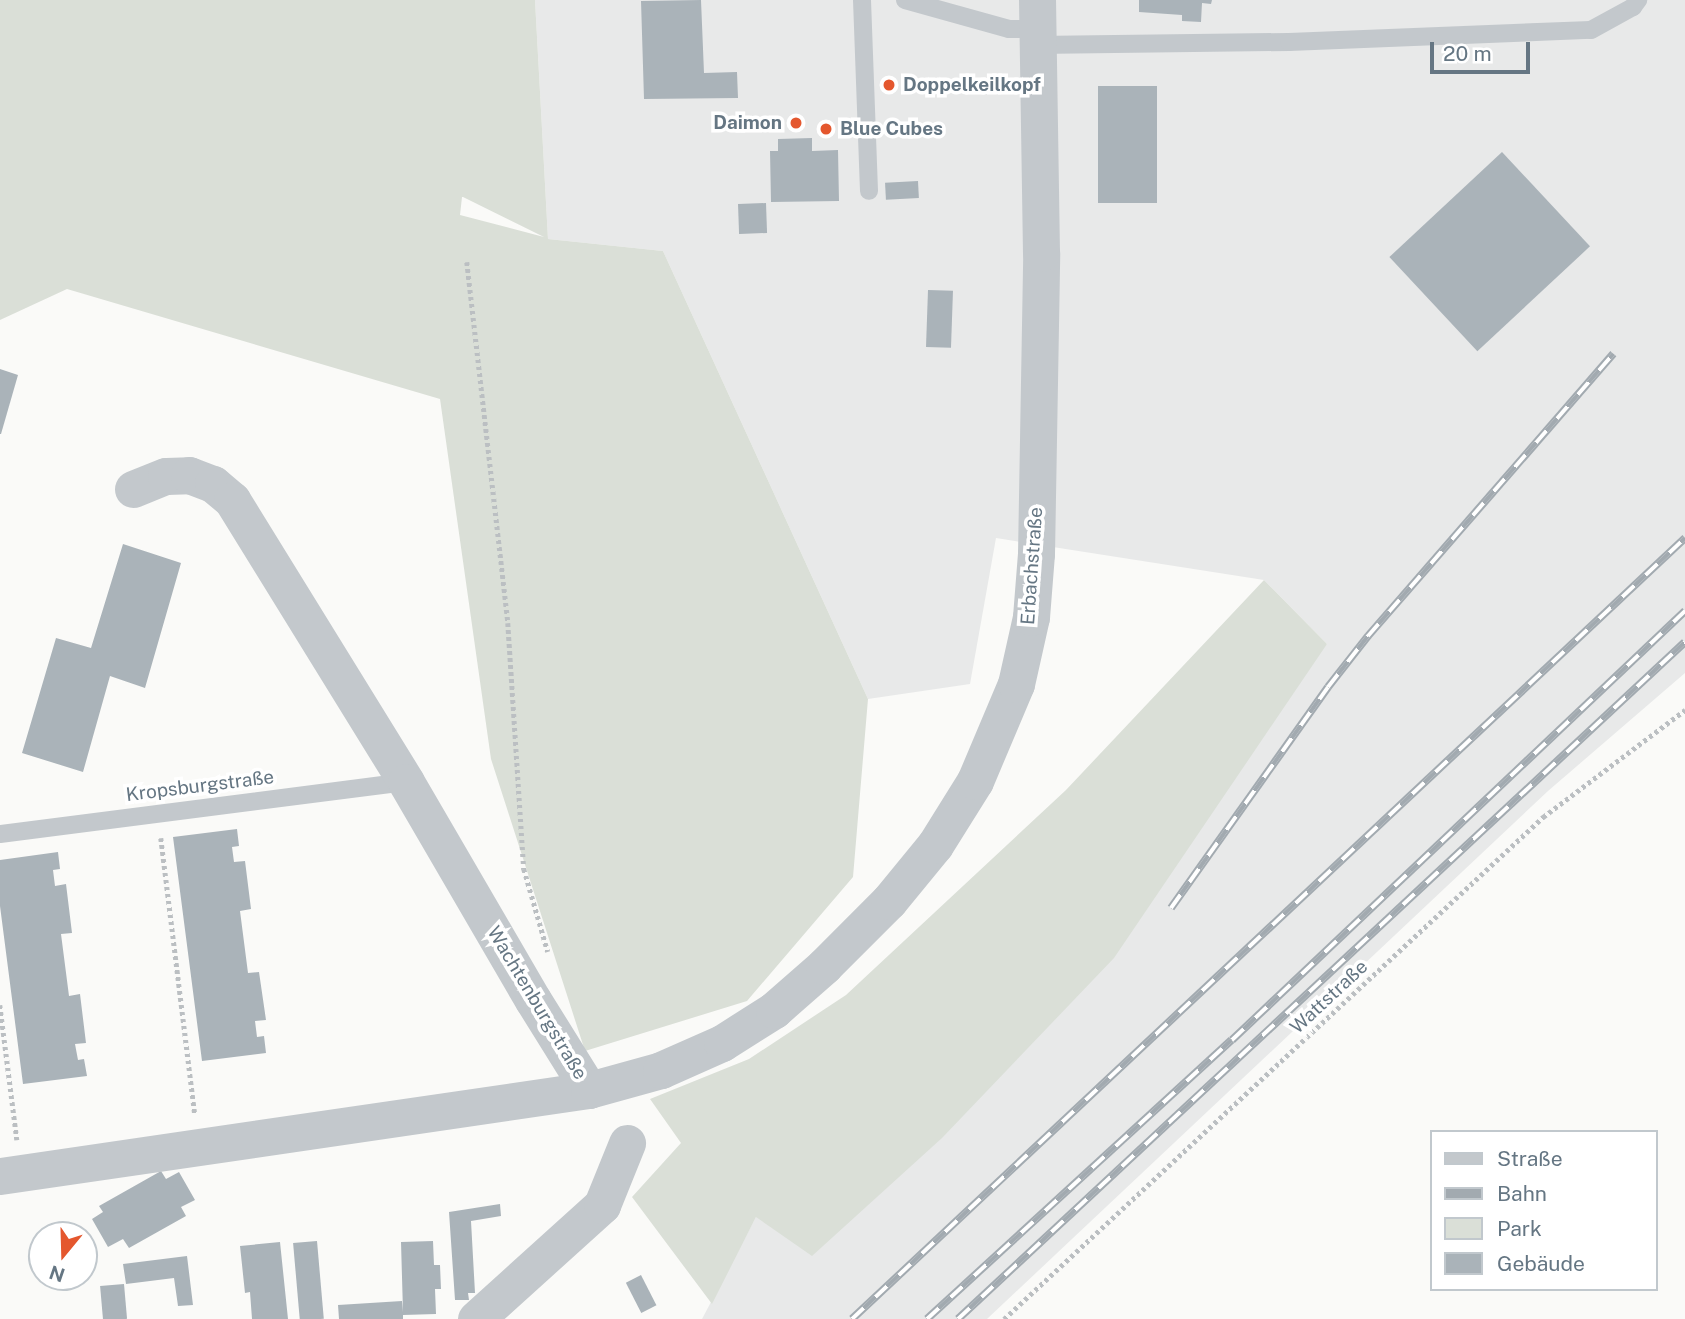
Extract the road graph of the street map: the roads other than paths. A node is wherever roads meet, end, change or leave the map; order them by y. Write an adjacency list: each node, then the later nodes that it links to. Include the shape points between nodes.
1 (862, 0): 6 (lane)
2 (905, 0): 4 (lane)
3 (1638, 0): 5 (lane, via 1591,30 1302,42)
4 (969, 9): 5 (lane, via 1009,29)
5 (1037, 24): 10 (street, Erbachstraße, via 1041,253 1036,554 1031,617 1004,717 975,781 935,845 869,922 799,989 757,1022 706,1052)
6 (869, 191)
7 (133, 488): 8 (street, Wachtenburgstraße, via 189,475 213,484 232,500)
8 (406, 782): 9 (lane, Kropsburgstraße); 10 (street, Wachtenburgstraße)
9 (0, 834)
10 (589, 1090): 12 (street, Wachtenburgstraße)
11 (627, 1143): 13 (street, via 602,1205)
12 (11, 1175)
13 (476, 1319)

